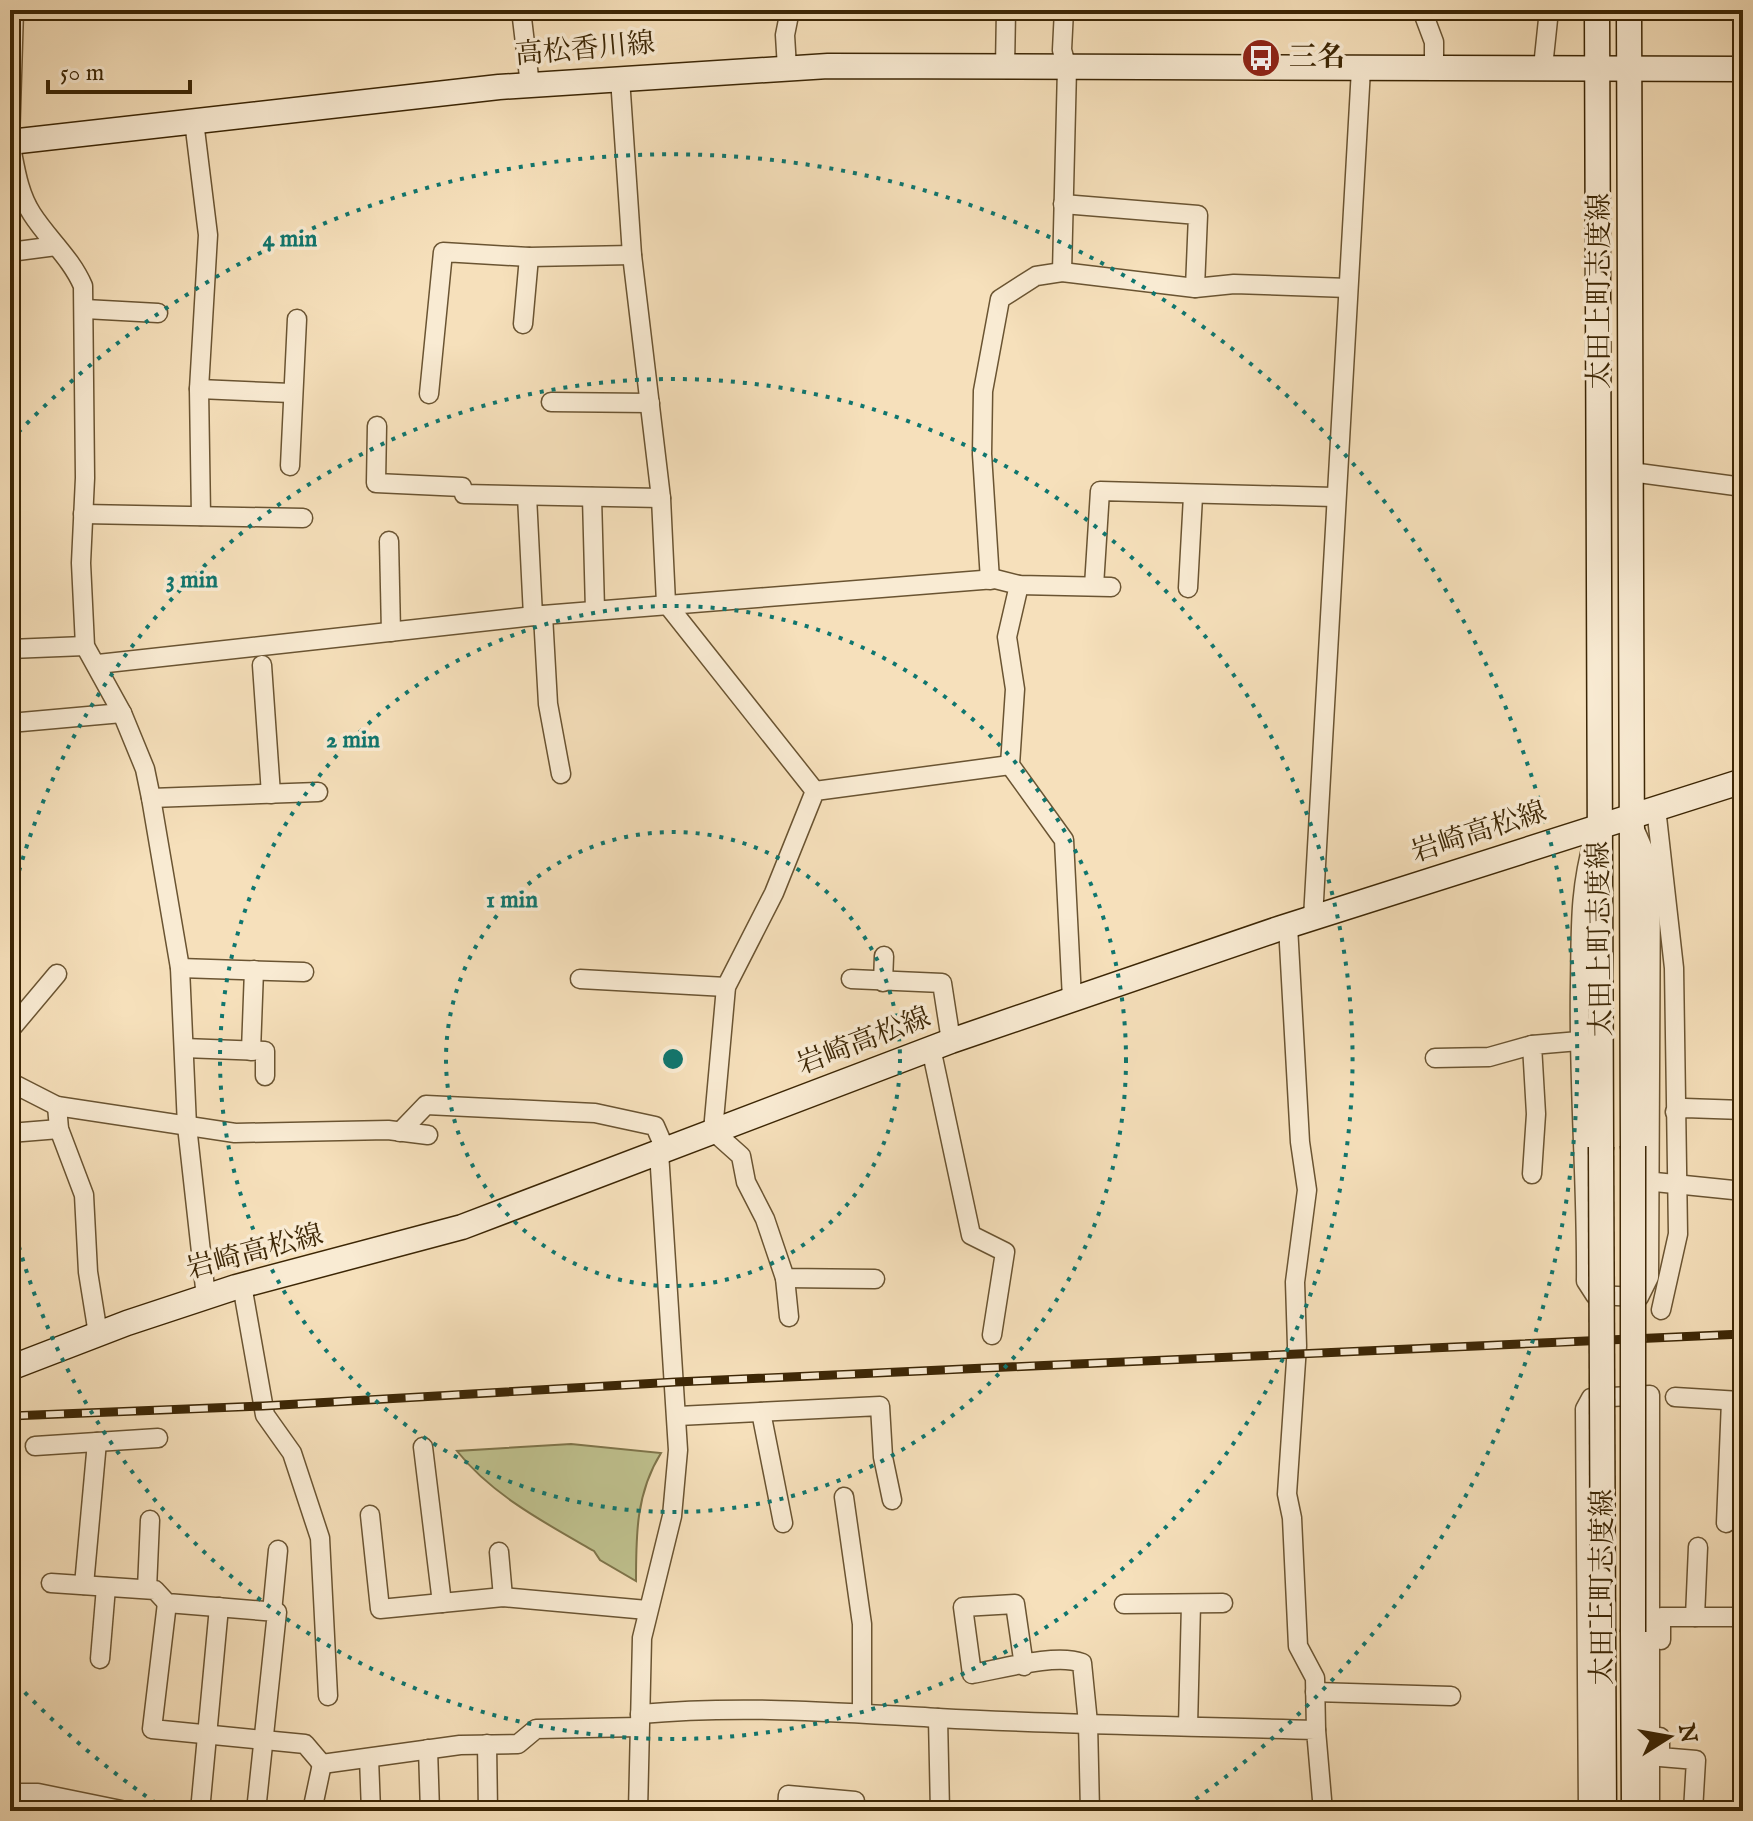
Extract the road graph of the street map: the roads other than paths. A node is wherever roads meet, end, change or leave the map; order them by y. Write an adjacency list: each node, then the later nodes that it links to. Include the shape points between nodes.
1 (14, 10): 10 (street)
2 (521, 10): 21 (street)
3 (790, 10): 14 (street)
4 (1006, 10): 15 (street)
5 (1064, 10): 16 (street, via 1062,50)
6 (1422, 10): 11 (street, via 1434,42)
7 (1549, 10): 12 (street)
8 (1597, 10): 17 (main road, 太田上町志度線)
9 (1629, 10): 13 (main road, 太田上町志度線)
10 (10, 41): 23 (street)
11 (1434, 67): 12 (main road, 高松香川線); 18 (main road, 高松香川線)
12 (1543, 67): 17 (main road, 高松香川線)
13 (1630, 67): 17 (main road, 高松香川線); 19 (main road, 高松香川線); 43 (main road, 太田上町志度線)
14 (787, 68): 15 (main road, 高松香川線); 20 (main road, 高松香川線)
15 (1005, 68): 16 (main road, 高松香川線)
16 (1067, 68): 18 (main road, 高松香川線); 24 (street)
17 (1598, 68): 76 (main road, 太田上町志度線)
18 (1361, 69): 31 (street)
19 (1743, 69)
20 (620, 78): 21 (main road, 高松香川線); 27 (street)
21 (530, 85): 22 (main road, 高松香川線)
22 (194, 121): 23 (main road, 高松香川線); 36 (street, via 208,235)
23 (10, 141): 25 (street, via 30,212)
24 (1063, 204): 29 (street); 30 (street, via 1198,215)
25 (56, 246): 26 (street); 32 (street, via 74,266)
26 (10, 252)
27 (632, 255): 28 (street); 40 (street)
28 (529, 257): 35 (street); 38 (street, via 443,252)
29 (1062, 272): 30 (street); 54 (street, via 1036,276 1000,299 983,391)
30 (1195, 288): 31 (street)
31 (1348, 288): 48 (street)
32 (85, 309): 33 (street); 50 (street)
33 (158, 313)
34 (297, 319): 37 (street)
35 (523, 324)
36 (199, 389): 37 (street); 51 (street)
37 (291, 393): 42 (street)
38 (429, 394)
39 (551, 402): 40 (street)
40 (650, 403): 49 (street)
41 (377, 426): 45 (street, via 376,483)
42 (290, 466)
43 (1631, 472): 44 (street); 75 (main road, 太田上町志度線)
44 (1743, 487)
45 (527, 496): 47 (street); 59 (street)
46 (1193, 496): 48 (street, via 1244,492); 55 (street, via 1100,491 1103,586); 56 (street)
47 (592, 497): 49 (street); 58 (street)
48 (1334, 497): 77 (street)
49 (661, 498): 57 (street)
50 (83, 514): 51 (street); 61 (street)
51 (201, 516): 52 (street)
52 (303, 518)
53 (389, 541): 60 (street)
54 (990, 580): 55 (street); 57 (street)
55 (1019, 585): 67 (street, via 1007,637 1015,689)
56 (1188, 588)
57 (666, 603): 58 (street); 70 (street)
58 (595, 610): 59 (street)
59 (538, 615): 60 (street); 68 (street)
60 (391, 632): 63 (street)
61 (85, 646): 62 (street); 63 (street)
62 (10, 649)
63 (98, 664): 65 (street)
64 (262, 665): 72 (street)
65 (122, 713): 66 (street); 73 (street)
66 (10, 723)
67 (1010, 765): 70 (street); 88 (street, via 1064,840)
68 (561, 774)
69 (1743, 781): 74 (main road, 岩崎高松線)
70 (815, 791): 87 (street, via 774,893)
71 (318, 792): 72 (street)
72 (271, 794): 73 (street)
73 (151, 798): 80 (street)
74 (1656, 808): 75 (main road, 岩崎高松線); 100 (street, via 1674,968)
75 (1629, 817): 76 (main road, 岩崎高松線); 90 (street, via 1651,867 1649,1277 1639,1297 1595,1295 1586,1281 1591,1182); 188 (main road, 太田上町志度線, bridge)
76 (1598, 827): 77 (main road, 岩崎高松線); 90 (street, via 1582,882); 187 (main road, 太田上町志度線, bridge)
77 (1313, 918): 78 (main road, 岩崎高松線)
78 (1288, 926): 88 (main road, 岩崎高松線); 155 (street, via 1307,1190 1295,1282 1297,1346 1287,1494 1298,1646 1315,1678)
79 (884, 956): 86 (street)
80 (180, 968): 81 (street); 93 (street)
81 (254, 970): 82 (street); 94 (street)
82 (304, 972)
83 (57, 974): 89 (street)
84 (580, 979): 87 (street)
85 (851, 979): 86 (street)
86 (883, 982): 91 (street, via 942,983)
87 (726, 987): 103 (street)
88 (1072, 999): 91 (main road, 岩崎高松線)
89 (10, 1030)
90 (1579, 1041): 92 (street)
91 (941, 1044): 103 (main road, 岩崎高松線); 119 (street, via 971,1235 1005,1252)
92 (1532, 1045): 95 (street, via 1489,1057); 108 (street)
93 (184, 1048): 94 (street); 101 (street)
94 (251, 1051): 96 (street, via 265,1051)
95 (1435, 1058)
96 (265, 1076)
97 (10, 1082): 98 (street)
98 (57, 1106): 101 (street); 102 (street)
99 (1743, 1110): 100 (street)
100 (1675, 1112): 110 (street)
101 (187, 1126): 104 (street, via 235,1133); 115 (street)
102 (59, 1129): 105 (street); 118 (street, via 84,1195)
103 (713, 1131): 107 (main road, 岩崎高松線); 112 (street, via 741,1156 746,1182)
104 (400, 1132): 106 (street); 107 (street, via 426,1105 595,1113 655,1126)
105 (10, 1133)
106 (428, 1135)
107 (662, 1150): 114 (main road, 岩崎高松線, via 432,1236); 124 (street)
108 (1532, 1174)
109 (1655, 1182): 110 (street)
110 (1677, 1182): 111 (street); 116 (street, via 1677,1249)
111 (1743, 1191)
112 (785, 1278): 113 (street); 117 (street)
113 (875, 1279)
114 (242, 1285): 115 (main road, 岩崎高松線); 156 (street, via 265,1415 292,1453 320,1538)
115 (206, 1297): 118 (main road, 岩崎高松線)
116 (1661, 1310)
117 (789, 1317)
118 (98, 1334): 120 (main road, 岩崎高松線)
119 (992, 1335)
120 (10, 1368)
121 (1675, 1397): 122 (street)
122 (1737, 1401): 134 (street)
123 (761, 1412): 124 (street); 130 (street, via 880,1406); 133 (street)
124 (678, 1416): 149 (street, via 672,1516)
125 (158, 1438): 126 (street)
126 (97, 1442): 127 (street); 139 (street)
127 (35, 1446)
128 (423, 1447): 144 (street)
129 (844, 1497): 158 (street, via 862,1624)
130 (892, 1500)
131 (370, 1515): 144 (street, via 380,1609)
132 (150, 1520): 141 (street)
133 (783, 1523)
134 (1726, 1523)
135 (1698, 1547): 151 (street)
136 (278, 1550): 150 (street)
137 (499, 1552): 142 (street)
138 (51, 1583): 139 (street)
139 (84, 1585): 140 (street)
140 (106, 1587): 141 (street); 153 (street)
141 (147, 1589): 143 (street)
142 (503, 1597): 144 (street); 149 (street)
143 (167, 1603): 148 (street); 164 (street, via 152,1729)
144 (442, 1603)
145 (1223, 1603): 147 (street)
146 (1124, 1604): 147 (street)
147 (1191, 1604): 162 (street)
148 (219, 1607): 150 (street); 164 (street)
149 (647, 1610): 160 (street)
150 (272, 1612): 165 (street, via 277,1612)
151 (1695, 1617): 152 (street); 190 (street, via 1661,1617 1660,1757 1696,1760)
152 (1743, 1617)
153 (100, 1659)
154 (1024, 1666): 154 (street, via 1015,1604 963,1607 972,1674); 161 (street, via 1070,1658 1082,1663)
155 (1315, 1692): 157 (street); 163 (street)
156 (328, 1696)
157 (1451, 1696)
158 (862, 1712): 159 (street); 160 (street, via 707,1708)
159 (938, 1718): 161 (street); 183 (street)
160 (640, 1721): 166 (street, via 536,1729 518,1744); 181 (street)
161 (1088, 1723): 162 (street); 184 (street)
162 (1188, 1726): 163 (street)
163 (1316, 1730): 185 (street)
164 (207, 1734): 165 (street); 175 (street)
165 (265, 1740): 169 (street, via 305,1744); 176 (street)
166 (487, 1744): 167 (street); 180 (street)
167 (428, 1749): 168 (street); 179 (street)
168 (369, 1758): 169 (street); 178 (street)
169 (322, 1764): 177 (street)
170 (10, 1793): 172 (street)
171 (855, 1801): 182 (street, via 788,1795)
172 (38, 1802): 173 (street)
173 (100, 1808): 174 (street)
174 (126, 1811)
175 (200, 1811)
176 (256, 1811)
177 (312, 1811)
178 (371, 1811)
179 (430, 1811)
180 (488, 1811)
181 (638, 1811)
182 (787, 1811)
183 (940, 1811)
184 (1090, 1811)
185 (1323, 1811)
186 (1588, 1811): 189 (street, via 1585,1409 1591,1398 1650,1395)
187 (1604, 1811)
188 (1634, 1811)
189 (1650, 1811)
190 (1693, 1811)

